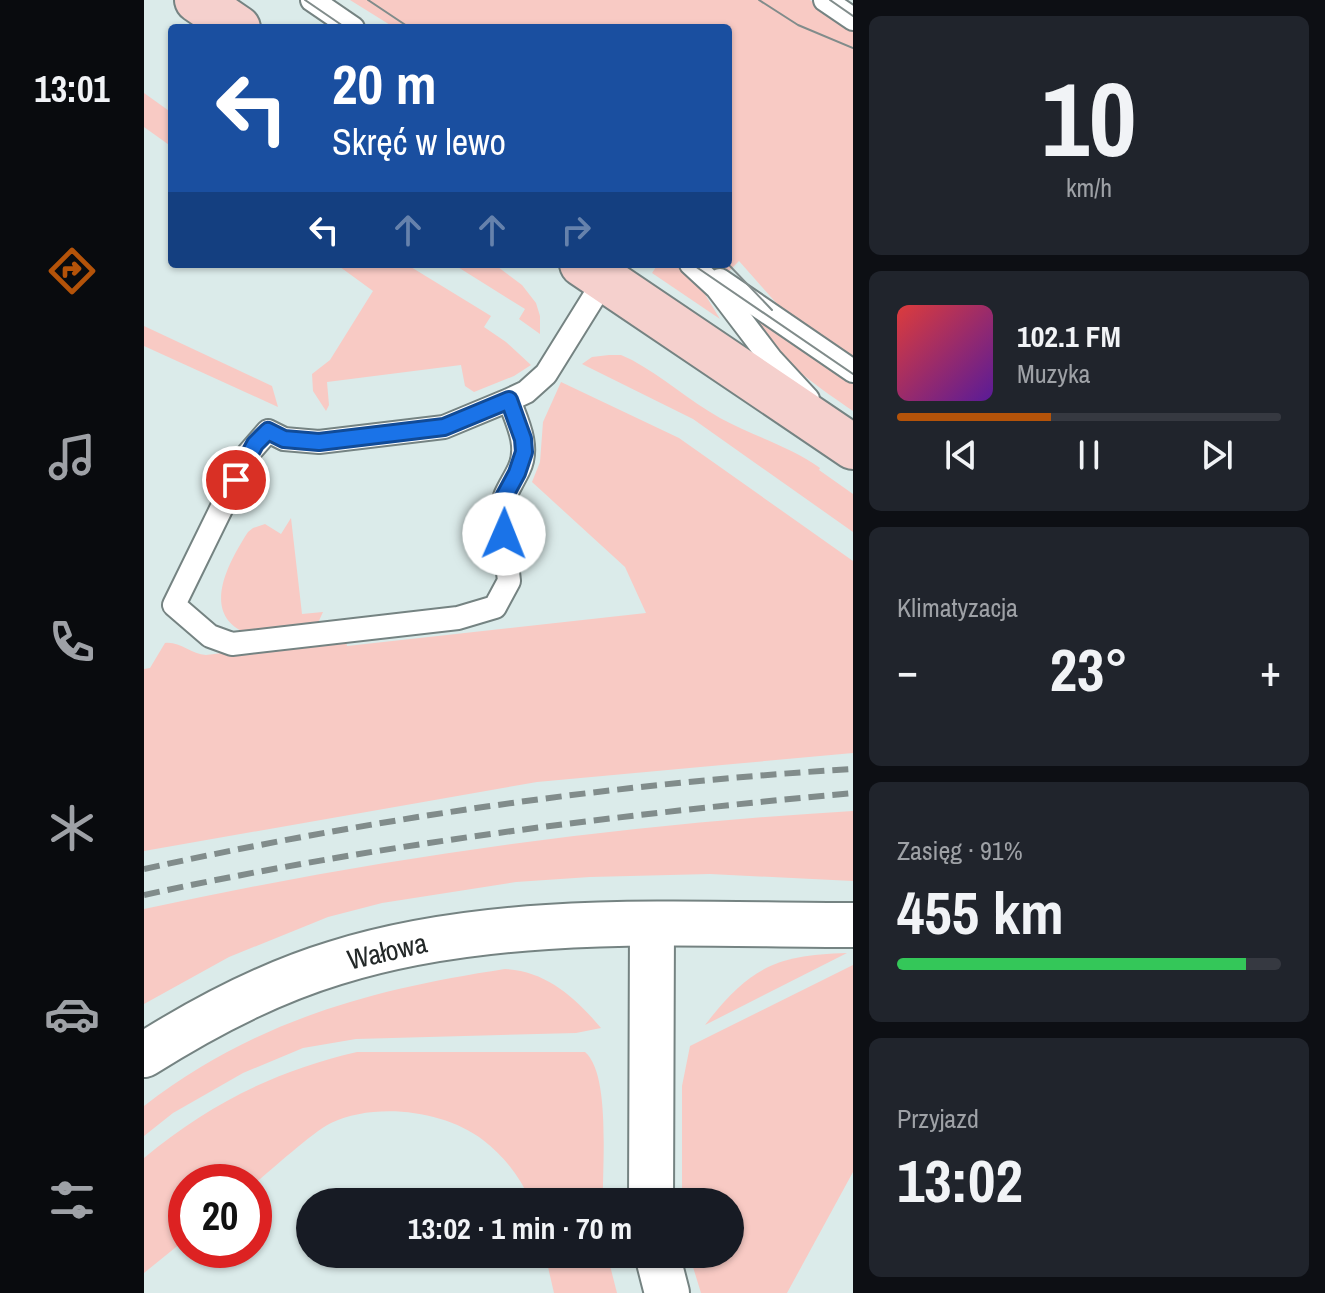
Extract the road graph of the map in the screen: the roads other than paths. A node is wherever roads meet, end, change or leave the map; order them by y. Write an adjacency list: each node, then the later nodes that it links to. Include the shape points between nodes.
1 (197, 0): 5 (main road)
2 (312, 0): 6 (lane)
3 (825, 0): 4 (lane)
4 (853, 19)
5 (232, 24)
6 (347, 24)
7 (698, 268): 12 (lane)
8 (700, 268): 10 (lane)
9 (593, 272): 11 (lane, via 546,374); 12 (main road)
10 (853, 371)
11 (509, 400): 11 (lane, via 444,427 319,442 284,439 268,431 248,454 174,605 210,636 232,644 458,618 495,607 509,581 503,499 524,452)
12 (846, 443)
13 (652, 925): 14 (street, Wałowa); 15 (street, Wałowa, via 480,932 363,955 260,991); 16 (street)
14 (853, 925)
15 (144, 1055)
16 (651, 1188)
17 (661, 1268): 18 (street)
18 (667, 1293)

